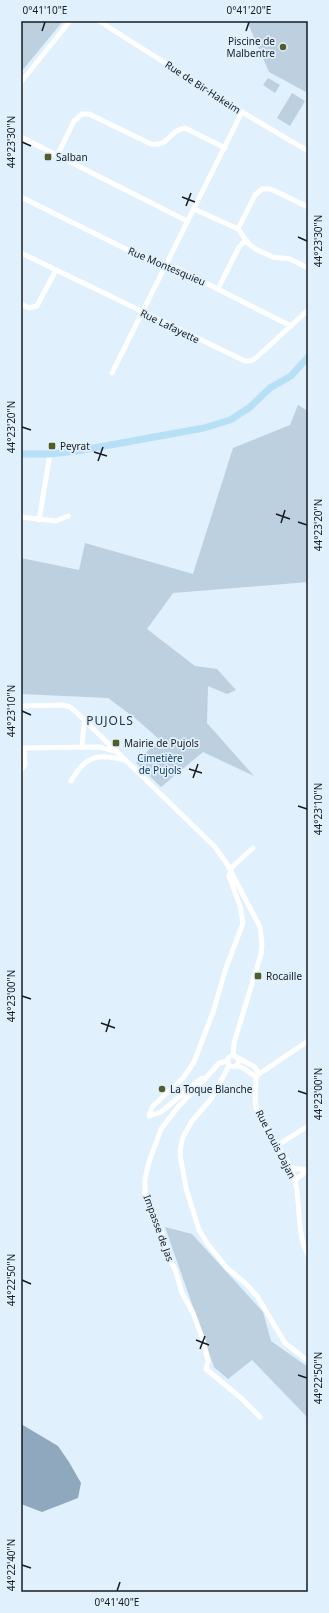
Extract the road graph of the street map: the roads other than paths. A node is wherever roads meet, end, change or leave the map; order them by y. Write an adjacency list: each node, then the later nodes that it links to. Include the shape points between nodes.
1 (70, 21): 3 (street)
2 (99, 21): 4 (street, Rue de Bir-Hakeim)
3 (21, 82)
4 (242, 112): 6 (street); 7 (street, Rue de Bir-Hakeim)
5 (21, 137): 8 (street)
6 (225, 148): 8 (street, via 185,128 178,129 165,142 151,144 89,114 82,114 74,121); 11 (street)
7 (308, 151)
8 (57, 156): 12 (street)
9 (21, 196): 16 (street, Rue Montesquieu, via 156,264)
10 (308, 207): 13 (street, via 275,191 262,189 257,192)
11 (194, 209): 12 (street); 13 (street)
12 (187, 221): 16 (street)
13 (238, 229): 14 (street)
14 (246, 240): 17 (street, via 253,248 270,256 290,259); 19 (street, via 239,247)
15 (21, 253): 18 (street, Rue Lafayette)
16 (165, 266): 19 (street, Rue Montesquieu, via 176,268); 22 (street)
17 (308, 268)
18 (56, 270): 20 (street, via 38,306 29,308); 22 (street, Rue Lafayette)
19 (218, 289): 23 (street, Rue Montesquieu)
20 (21, 304)
21 (308, 310): 23 (street, Rue Lafayette)
22 (142, 313): 23 (street, Rue Lafayette, via 245,362 257,357); 25 (street)
23 (291, 326)
24 (308, 357): 27 (main road, via 291,376 270,388 249,408 230,420 204,428)
25 (112, 372)
26 (21, 454): 27 (main road)
27 (50, 454): 30 (street)
28 (68, 516): 30 (street, via 56,521)
29 (21, 517): 30 (street)
30 (39, 520)
31 (21, 706): 32 (street, via 70,707)
32 (86, 722): 33 (street); 35 (street)
33 (82, 747): 34 (street); 35 (street, via 99,747)
34 (23, 748): 37 (street, via 25,765)
35 (115, 751): 36 (street)
36 (125, 760): 38 (street, via 109,756 93,757 82,764); 40 (street, via 209,839)
37 (21, 770)
38 (71, 781)
39 (253, 848): 40 (street, via 232,867)
40 (231, 872): 42 (street, via 260,927 262,944 234,1043); 46 (street, via 229,876 240,906 243,924 194,1062 183,1078 152,1106 149,1116 161,1112 202,1078)
41 (308, 1041): 45 (street)
42 (236, 1057): 43 (street, via 229,1058); 44 (street); 45 (street, via 255,1067)
43 (229, 1063): 44 (street, via 233,1067); 46 (street, Impasse de Jas, via 219,1063); 53 (street, via 211,1099 192,1121 183,1137 180,1155 186,1188 199,1230 207,1243 227,1268 257,1296 285,1343)
44 (238, 1066): 45 (street)
45 (258, 1075): 48 (street, Rue Louis Dajan, via 258,1113)
46 (204, 1080): 54 (street, Impasse de Jas, via 178,1107 161,1130 149,1162 145,1193 182,1293 203,1340 208,1361 206,1369)
47 (308, 1126): 48 (street)
48 (278, 1145): 49 (street, Rue Louis Dajan)
49 (290, 1168): 50 (street); 51 (street, Rue Louis Dajan)
50 (308, 1170): 51 (street)
51 (295, 1180): 52 (street, Rue Louis Dajan, via 301,1236)
52 (308, 1255)
53 (308, 1361)
54 (260, 1417)

